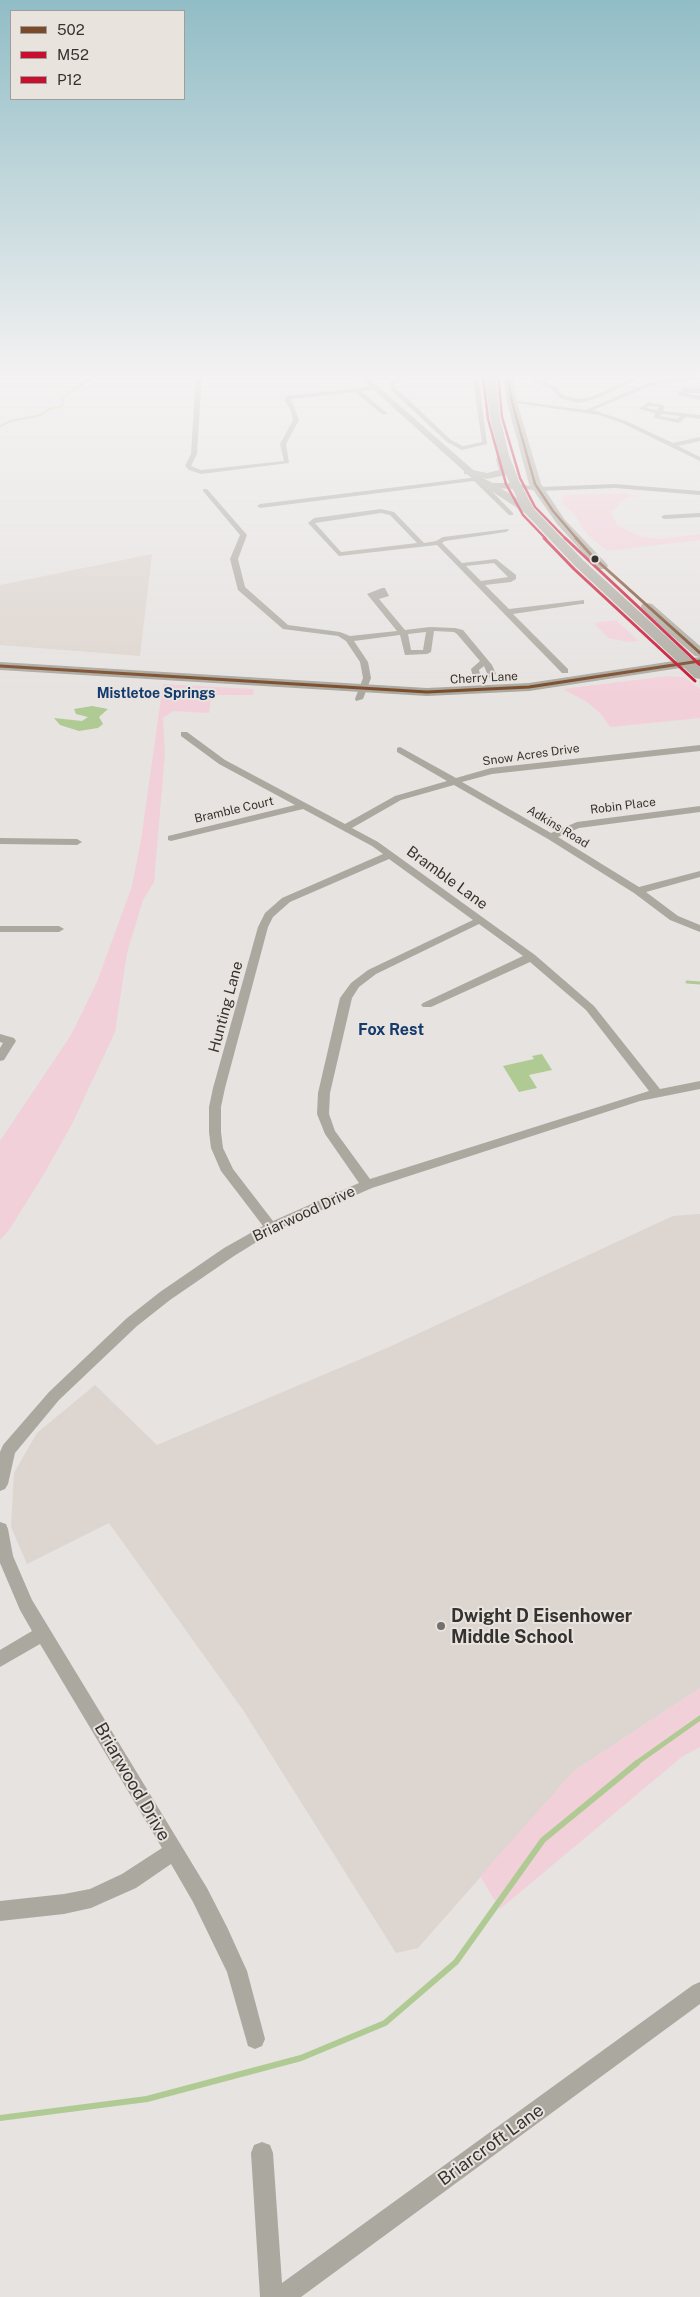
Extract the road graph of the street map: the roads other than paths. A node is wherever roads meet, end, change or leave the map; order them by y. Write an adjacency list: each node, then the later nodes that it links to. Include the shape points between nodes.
1 (452, 481): 14 (street)
2 (477, 481): 16 (street)
3 (482, 481): 15 (main road)
4 (493, 481): 9 (street)
5 (514, 481): 9 (main road)
6 (535, 481): 10 (main road)
7 (608, 481): 10 (street)
8 (612, 481): 11 (street)
9 (516, 486): 10 (street); 15 (main road)
10 (537, 487): 13 (street, via 608,486); 31 (main road, via 561,522 593,557)
11 (700, 489)
12 (205, 490): 29 (street, via 244,535 234,559 241,588 286,627 340,634)
13 (700, 493)
14 (260, 506)
15 (529, 511): 31 (main road, via 579,563)
16 (511, 514)
17 (700, 515): 18 (street)
18 (664, 517)
19 (506, 530): 20 (street, via 443,539)
20 (438, 543): 21 (street); 22 (street)
21 (422, 544): 21 (street, via 340,554 311,521 390,512)
22 (460, 565): 23 (street); 23 (street, via 496,561 513,577)
23 (479, 584): 26 (street)
24 (374, 598): 28 (street)
25 (581, 602): 26 (street)
26 (507, 612): 34 (street)
27 (430, 629): 28 (street); 28 (street, via 428,650 424,654 408,652 406,636); 36 (street, via 460,632 492,674)
28 (402, 632): 29 (street)
29 (349, 639): 37 (street, via 363,659)
30 (0, 656): 33 (main road, Cherry Lane)
31 (692, 656): 34 (main road, Cherry Lane); 35 (main road); 36 (main road, Cherry Lane, via 550,684)
32 (0, 666): 33 (main road, Cherry Lane)
33 (114, 669): 37 (main road, Cherry Lane)
34 (565, 671): 36 (main road, Cherry Lane)
35 (700, 675)
36 (486, 682): 37 (main road, Cherry Lane, via 427,692)
37 (363, 689)
38 (184, 734): 42 (street, Bramble Lane, via 222,762)
39 (700, 748): 41 (street, Snow Acres Drive, via 500,770)
40 (400, 750): 41 (street, Adkins Road)
41 (454, 782): 44 (street, Snow Acres Drive, via 398,798); 45 (street, Adkins Road)
42 (304, 806): 44 (street, Bramble Lane); 46 (street, Bramble Court)
43 (700, 809): 45 (street, Robin Place, via 577,825)
44 (346, 827): 49 (street, Bramble Lane)
45 (551, 836): 51 (street, Adkins Road)
46 (170, 838)
47 (0, 841): 48 (street)
48 (77, 842)
49 (390, 855): 52 (street, Bramble Lane); 63 (street, Hunting Lane, via 286,900 274,909 264,928 219,1088 215,1132 217,1148 227,1171)
50 (700, 874): 51 (street)
51 (638, 891): 55 (street, Adkins Road, via 674,918)
52 (480, 920): 56 (street, Bramble Lane); 62 (street, via 372,972 355,985 346,998 324,1092 324,1114 329,1131)
53 (0, 929): 54 (street)
54 (59, 929)
55 (700, 929)
56 (531, 957): 57 (street); 61 (street, Bramble Lane, via 590,1008)
57 (427, 1005)
58 (5, 1040): 59 (street)
59 (0, 1057)
60 (700, 1085): 61 (street, Briarwood Drive)
61 (656, 1092): 62 (street, Briarwood Drive)
62 (367, 1184): 63 (street, Briarwood Drive)
63 (271, 1227): 64 (street, Briarwood Drive, via 195,1274 132,1322)
64 (4, 1449): 65 (street, Briarwood Drive)
65 (0, 1484)
66 (0, 1529): 67 (street, Briarwood Drive, via 13,1579)
67 (42, 1634): 68 (street); 69 (street, Briarwood Drive)
68 (0, 1659)
69 (173, 1852): 70 (street, via 129,1881 91,1898); 72 (street, Briarwood Drive, via 204,1903 238,1971)
70 (0, 1911)
71 (700, 1992): 75 (street, Briarcroft Lane)
72 (255, 2039)
73 (262, 2153): 74 (street)
74 (271, 2297)
75 (282, 2297)

